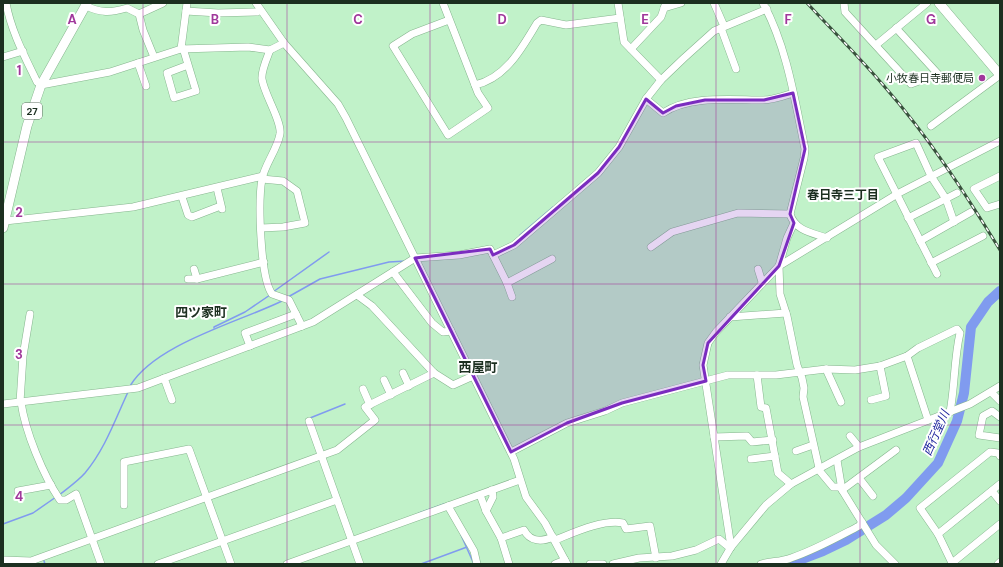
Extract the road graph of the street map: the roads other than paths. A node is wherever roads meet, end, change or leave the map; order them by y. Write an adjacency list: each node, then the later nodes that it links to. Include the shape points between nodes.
1 (6, 3): 17 (street)
2 (163, 3): 16 (street)
3 (256, 3): 15 (street)
4 (443, 3): 19 (street)
5 (618, 3): 18 (street)
6 (681, 3): 12 (street)
7 (714, 3): 20 (street)
8 (844, 3): 23 (street, via 845,12)
9 (927, 3): 21 (street)
10 (939, 3): 33 (main road)
11 (87, 4): 16 (street, via 98,12 109,13 127,8); 35 (main road, 27)
12 (665, 5): 25 (street, via 661,18)
13 (765, 6): 20 (street); 38 (street, via 777,34)
14 (187, 7): 15 (street, via 218,13); 24 (street)
15 (260, 10): 22 (street)
16 (139, 14): 29 (street)
17 (6, 18): 27 (street)
18 (620, 18): 25 (street, via 624,42); 36 (street, via 566,25 541,20 519,53 503,70 493,78)
19 (449, 20): 36 (street); 36 (street, via 412,34 394,46 448,135 488,108)
20 (723, 27): 32 (street); 34 (street, via 706,38)
21 (896, 28): 23 (street); 23 (street, via 938,74 911,84)
22 (284, 43): 26 (street); 64 (street, via 338,104)
23 (876, 45)
24 (182, 48): 26 (street, via 248,47); 29 (street); 31 (street)
25 (631, 49): 34 (street)
26 (270, 50): 44 (street, via 262,78 279,124 280,134)
27 (23, 51): 28 (street); 35 (street, via 37,82)
28 (3, 57)
29 (154, 57): 30 (street)
30 (138, 63): 35 (street, via 110,72); 37 (street)
31 (188, 65): 31 (street, via 196,91 174,98 167,73)
32 (736, 69)
33 (1000, 75): 40 (street)
34 (661, 80): 39 (street)
35 (41, 84): 56 (main road, 27, via 27,126)
36 (475, 85)
37 (146, 86)
38 (793, 93): 39 (street, via 764,100 705,100 676,106 663,113); 52 (street, via 805,149)
39 (646, 99): 62 (street, via 619,147 598,173 514,245)
40 (930, 126)
41 (999, 143): 42 (street)
42 (931, 176): 47 (street); 47 (street, via 916,143 878,157); 49 (street)
43 (1000, 176): 50 (street, via 974,189 987,208)
44 (263, 178): 45 (street); 57 (street); 57 (street, via 283,181 297,191 305,223)
45 (217, 188): 48 (street); 48 (street, via 220,208 192,217 188,215)
46 (957, 193): 49 (street)
47 (897, 196): 53 (street); 59 (street)
48 (182, 197): 56 (street, via 133,207)
49 (946, 199): 53 (street); 54 (street)
50 (1000, 204)
51 (971, 212): 54 (street)
52 (790, 214): 55 (street); 61 (street, via 738,212 672,232)
53 (908, 218): 60 (street)
54 (954, 222): 60 (street)
55 (794, 223): 59 (street, via 800,228); 67 (street)
56 (4, 225)
57 (261, 228): 65 (street)
58 (983, 236): 66 (street)
59 (828, 238): 67 (street)
60 (920, 241): 66 (street)
61 (651, 247)
62 (493, 255): 64 (street, via 490,248); 75 (street)
63 (552, 259): 75 (street)
64 (416, 260): 70 (street); 83 (street)
65 (264, 262): 73 (street); 80 (street, via 272,294 289,300)
66 (931, 262): 71 (street)
67 (779, 266): 74 (street); 78 (street, via 780,294)
68 (194, 269): 73 (street)
69 (758, 269): 74 (street)
70 (393, 272): 76 (street); 83 (street, via 432,322 443,332)
71 (937, 274)
72 (188, 279): 73 (street)
73 (197, 279)
74 (762, 282): 81 (street)
75 (507, 283): 77 (street)
76 (357, 295): 82 (street); 90 (street, via 372,306)
77 (512, 296)
78 (786, 313): 81 (street); 88 (street)
79 (30, 314): 104 (street, via 23,356)
80 (296, 314): 82 (street); 84 (street, via 245,333)
81 (730, 317): 95 (street, via 708,343 703,365)
82 (302, 326): 84 (street)
83 (451, 331): 92 (street)
84 (250, 346): 93 (street)
85 (907, 356): 86 (street); 108 (street, via 918,348 957,330 960,333 956,349); 110 (street)
86 (880, 366): 87 (street, via 855,370); 102 (street, via 886,396)
87 (826, 369): 88 (street); 105 (street)
88 (800, 372): 91 (street); 116 (street)
89 (403, 373): 96 (street)
90 (434, 373): 92 (street, via 453,385); 96 (street)
91 (756, 375): 95 (street, via 728,376); 115 (street, via 761,407 766,408)
92 (473, 376): 119 (street)
93 (164, 378): 101 (street); 104 (street, via 138,388)
94 (384, 380): 100 (street)
95 (706, 381): 113 (street); 119 (street, via 622,403 567,423)
96 (409, 386): 100 (street)
97 (1000, 386): 99 (street)
98 (363, 389): 107 (street)
99 (992, 393): 103 (street); 108 (street)
100 (391, 395): 107 (street)
101 (172, 400)
102 (871, 400)
103 (1000, 401)
104 (21, 402): 106 (street); 131 (street, via 24,421)
105 (841, 402)
106 (3, 404)
107 (370, 405): 121 (street, via 365,407 375,420 337,450)
108 (952, 411): 110 (street)
109 (1000, 417): 114 (street, via 992,411 983,416 979,435)
110 (928, 420): 117 (street)
111 (309, 421): 121 (street)
112 (850, 436): 117 (street)
113 (714, 437): 115 (street, via 747,436 752,442); 152 (street)
114 (1000, 438)
115 (773, 440): 122 (street)
116 (814, 445): 120 (street); 126 (street)
117 (859, 447): 125 (street)
118 (896, 450): 127 (street)
119 (511, 452): 128 (street)
120 (796, 452)
121 (321, 456): 137 (street); 139 (street)
122 (775, 456): 124 (street); 129 (street, via 778,473)
123 (1000, 456): 146 (street, via 998,453 990,452 920,508)
124 (751, 459)
125 (837, 460): 126 (street); 132 (street)
126 (818, 469): 129 (street); 132 (street, via 833,487)
127 (859, 478): 132 (street); 138 (street)
128 (520, 480): 133 (street); 149 (street, via 526,497)
129 (791, 484): 152 (street, via 766,505)
130 (1000, 484): 135 (street)
131 (51, 485): 134 (street); 147 (street, via 60,500 66,500 76,494)
132 (841, 489): 144 (street)
133 (492, 490): 136 (street); 143 (street, via 493,497)
134 (18, 491)
135 (992, 491): 140 (street); 146 (street)
136 (480, 495): 142 (street); 143 (street)
137 (207, 496): 141 (street, via 189,449 124,462); 147 (street); 150 (street)
138 (873, 496)
139 (337, 500): 150 (street); 151 (street)
140 (1000, 501)
141 (124, 505)
142 (448, 506): 151 (street); 162 (street, via 474,551)
143 (486, 512): 148 (street)
144 (862, 523): 169 (street, via 802,554); 170 (street, via 876,545)
145 (1000, 524): 146 (street, via 952,563)
146 (938, 534)
147 (92, 538): 156 (street); 157 (street)
148 (501, 538): 149 (street, via 524,530 527,536 532,538 544,541); 163 (street)
149 (554, 539): 153 (street, via 584,528 617,522 623,524 626,529 650,526); 155 (street)
150 (223, 541): 158 (street); 159 (street)
151 (352, 541): 160 (street); 161 (street)
152 (731, 548): 153 (street, via 719,539 696,550); 168 (street)
153 (656, 558): 167 (street, via 639,558)
154 (3, 560): 156 (street)
155 (566, 562): 164 (street)
156 (31, 563)
157 (101, 564)
158 (158, 564)
159 (231, 564)
160 (287, 564)
161 (360, 564)
162 (477, 564)
163 (509, 564)
164 (555, 564)
165 (590, 564): 166 (street)
166 (603, 564)
167 (613, 564)
168 (721, 564)
169 (761, 564)
170 (895, 564)

